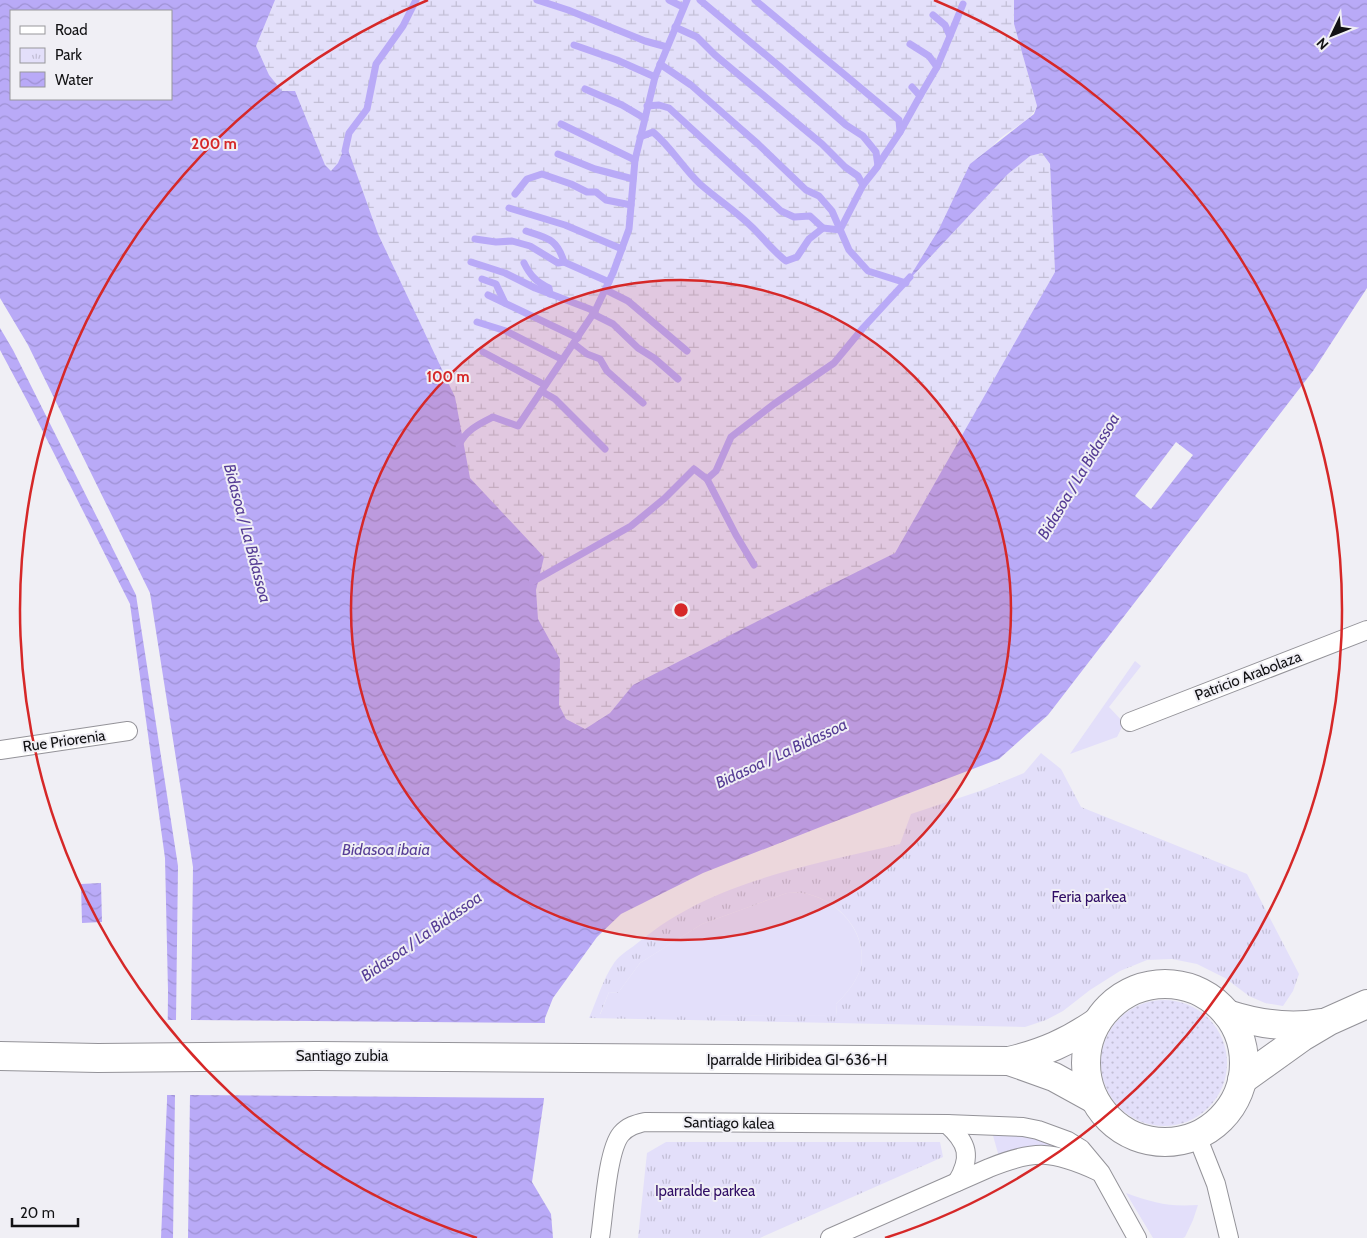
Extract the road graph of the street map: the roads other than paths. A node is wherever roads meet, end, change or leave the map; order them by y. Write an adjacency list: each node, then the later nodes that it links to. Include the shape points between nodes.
1 (1367, 630): 2 (street, Patricio Arabolaza)
2 (1130, 722)
3 (128, 731): 4 (street, Rue Priorenia)
4 (0, 750)
5 (1367, 1004): 7 (main road, Iparralde Hiribidea GI-636-H)
6 (1227, 1014): 7 (main road, Iparralde Hiribidea GI-636-H, via 1277,1025); 8 (main road, Iparralde Hiribidea GI-636-H, via 1197,991 1179,985 1160,984 1123,996); 12 (main road, Iparralde Hiribidea GI-636-H, via 1242,1045)
7 (1329, 1021): 12 (main road, Iparralde Hiribidea GI-636-H)
8 (1097, 1022): 11 (main road, Iparralde Hiribidea GI-636-H, via 1054,1047); 13 (main road, Iparralde Hiribidea GI-636-H, via 1085,1060 1087,1080)
9 (0, 1056): 10 (main road, Santiago zubia)
10 (586, 1058): 11 (main road, Iparralde Hiribidea GI-636-H)
11 (1009, 1061): 13 (main road, Iparralde Hiribidea GI-636-H, via 1054,1077)
12 (1242, 1080): 15 (main road, Iparralde Hiribidea GI-636-H, via 1227,1113)
13 (1094, 1099): 15 (main road, Iparralde Hiribidea GI-636-H, via 1105,1116 1138,1138 1178,1142)
14 (947, 1124): 16 (street, Santiago kalea, via 1023,1127 1056,1135 1081,1149); 17 (street, via 962,1140 967,1156 965,1169); 18 (street, Santiago kalea, via 645,1122 630,1126 620,1135 612,1152)
15 (1197, 1136): 21 (street, via 1216,1184)
16 (1101, 1173): 17 (street, via 1074,1160 1029,1155); 20 (street, Santiago kalea)
17 (957, 1182): 19 (street)
18 (600, 1238)
19 (830, 1238)
20 (1137, 1238)
21 (1229, 1238)

